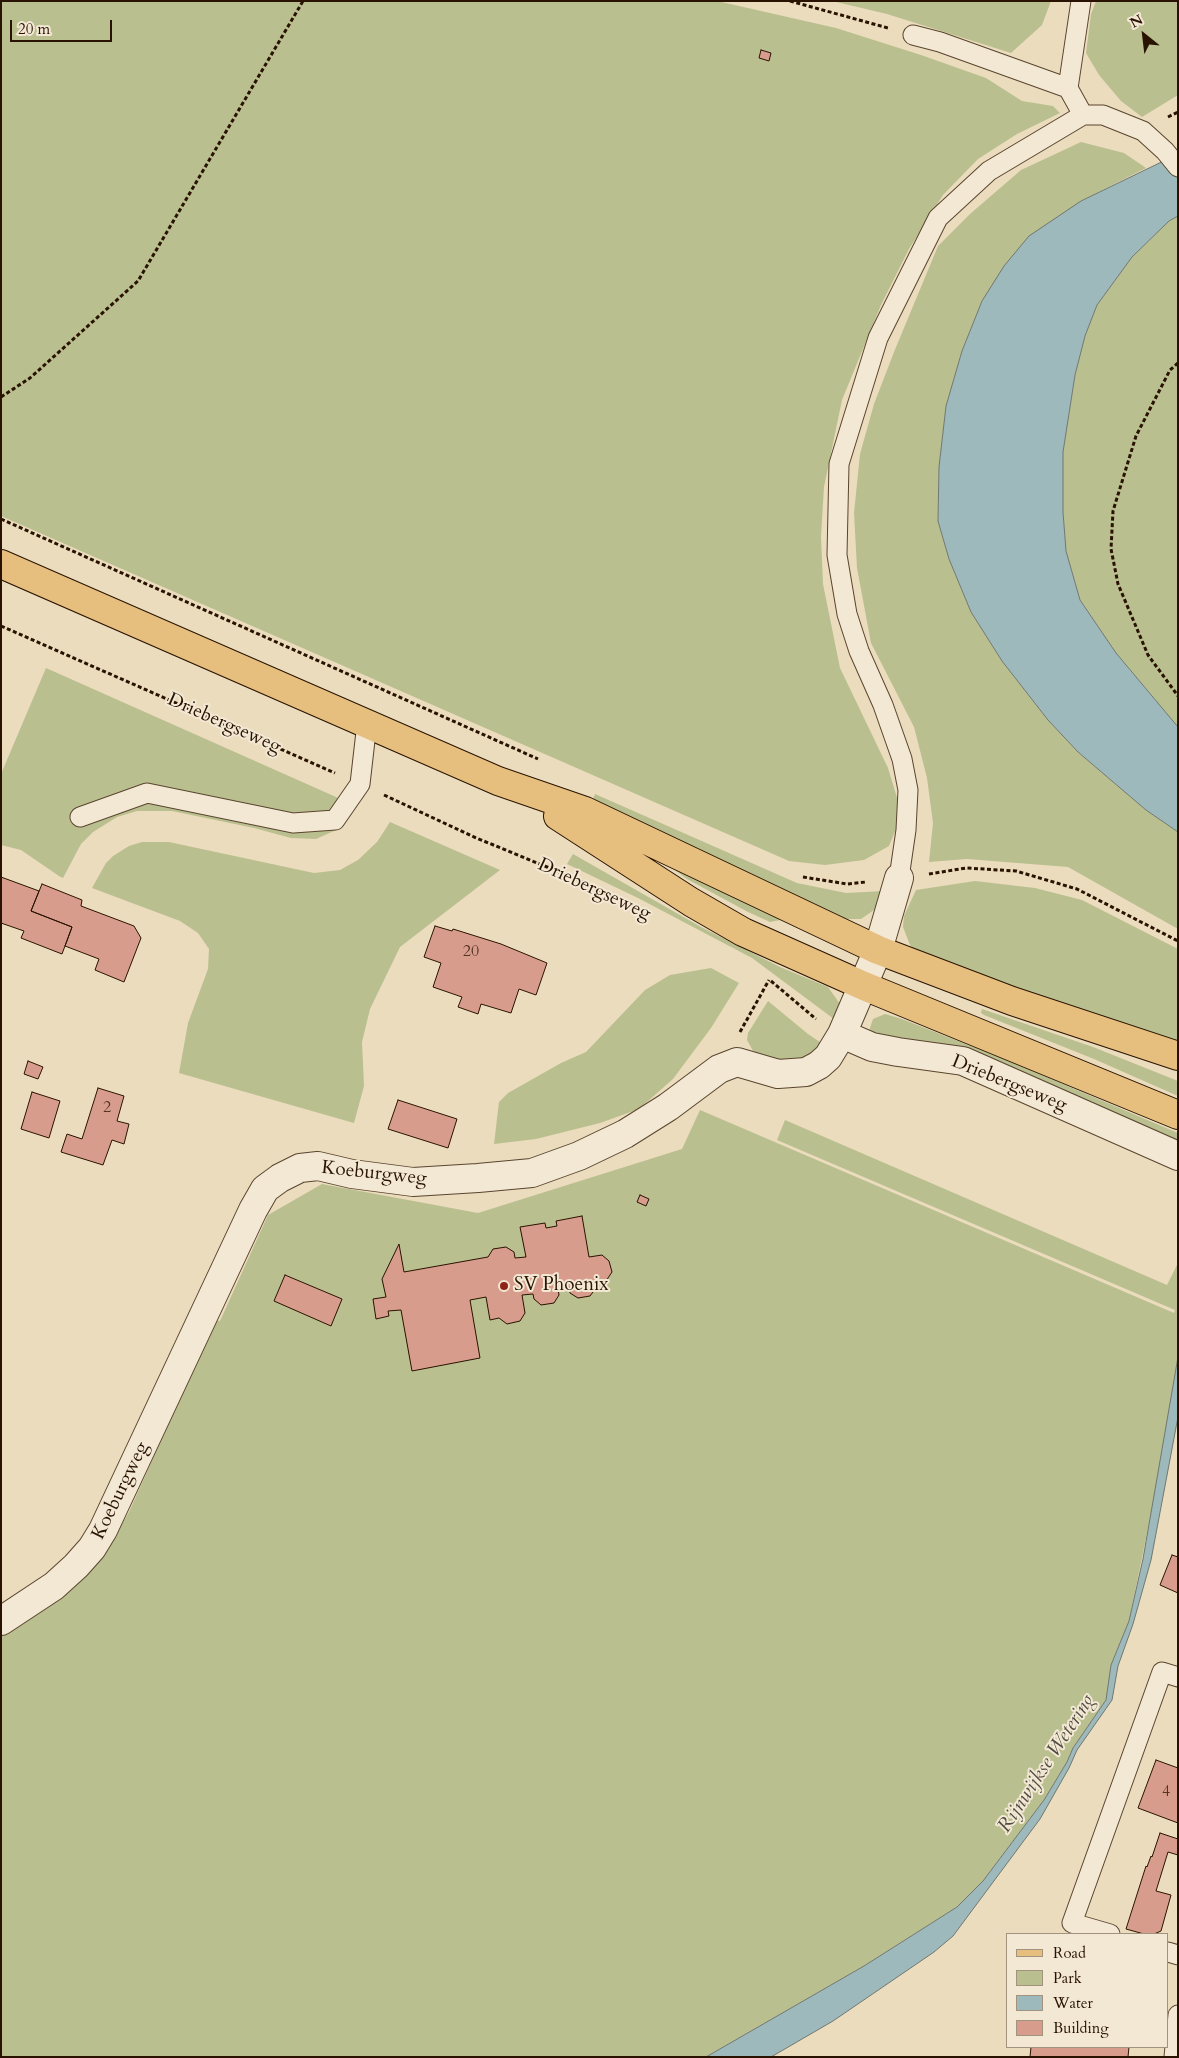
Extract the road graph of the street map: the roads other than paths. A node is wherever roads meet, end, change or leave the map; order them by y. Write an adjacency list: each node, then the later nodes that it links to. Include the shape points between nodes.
1 (1081, 1): 3 (lane)
2 (913, 35): 3 (lane)
3 (1068, 88): 4 (lane)
4 (1083, 115): 5 (lane, via 1103,115 1143,131); 10 (lane, via 989,171 938,218 878,338 839,464 837,555 847,614 899,750 908,790)
5 (1178, 167)
6 (1, 564): 7 (main road, Driebergseweg)
7 (367, 723): 8 (main road, Driebergseweg); 9 (lane, via 360,784 335,820 293,823 147,793)
8 (498, 781): 11 (main road, Driebergseweg, via 585,811); 12 (main road, Driebergseweg, via 744,932)
9 (80, 817)
10 (899, 878): 11 (street)
11 (878, 950): 12 (street); 14 (main road, Driebergseweg, via 1012,1001)
12 (864, 986): 13 (street); 15 (main road, Driebergseweg)
13 (842, 1034): 16 (street, Driebergseweg, via 872,1047 963,1061); 17 (street, Koeburgweg, via 828,1056 806,1072 778,1074 738,1062 719,1069 625,1134 532,1173 413,1182 318,1166 300,1168 280,1178 265,1189 253,1210 104,1530 76,1566 54,1586)
14 (1178, 1056)
15 (1178, 1115)
16 (1178, 1156)
17 (1, 1621)
18 (1178, 1677): 19 (lane, via 1162,1672 1072,1923)
19 (1107, 1933)
20 (1178, 2015): 21 (lane)
21 (1174, 2057)

